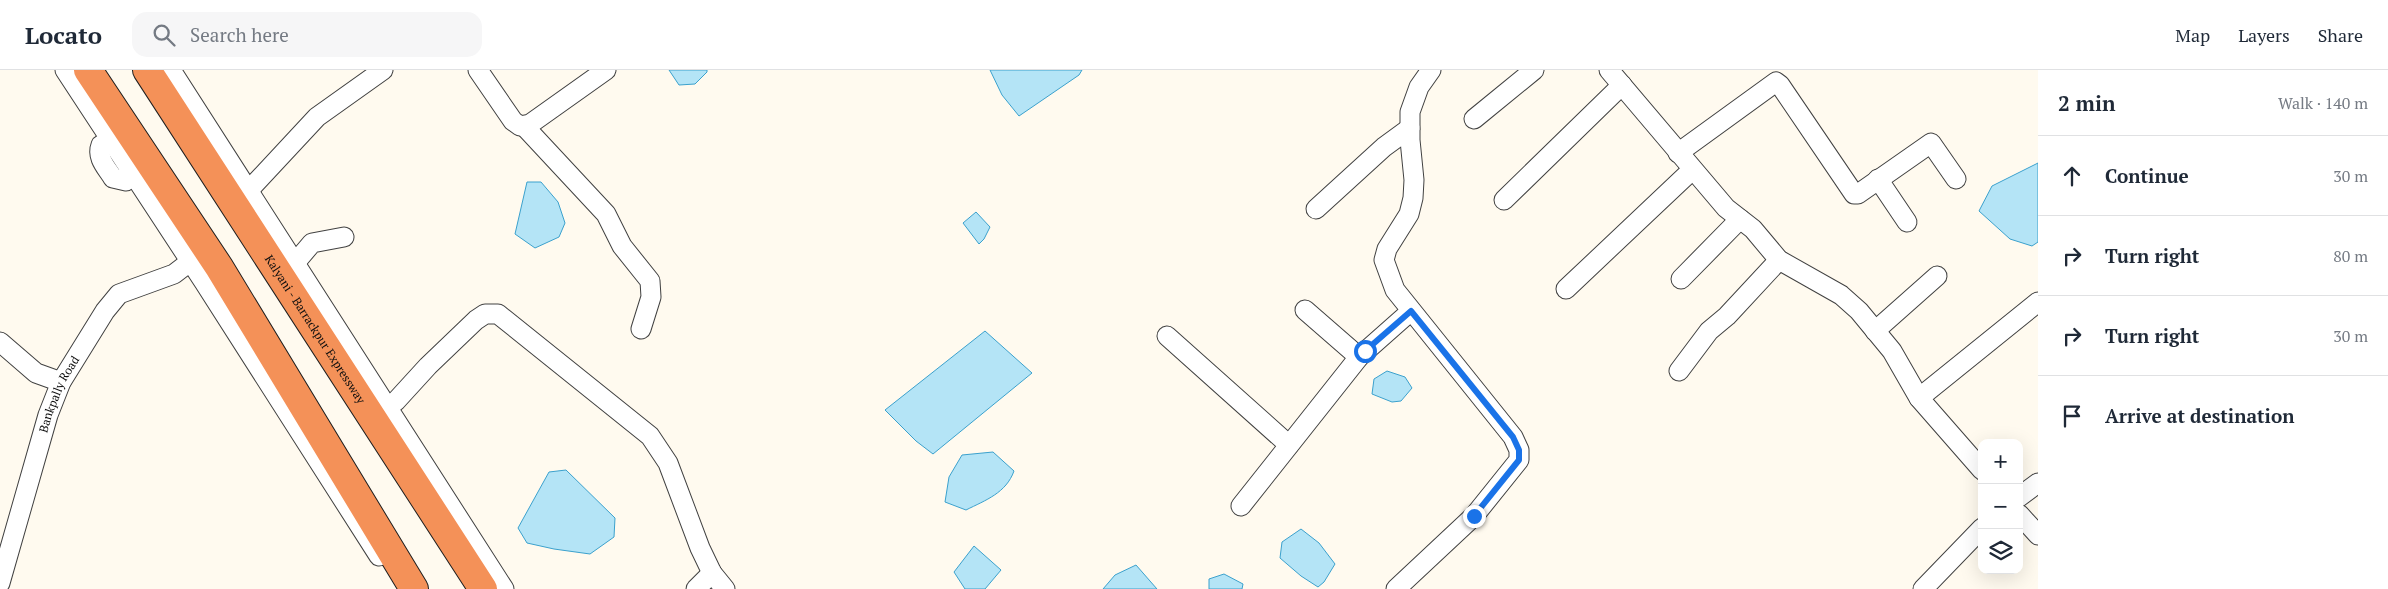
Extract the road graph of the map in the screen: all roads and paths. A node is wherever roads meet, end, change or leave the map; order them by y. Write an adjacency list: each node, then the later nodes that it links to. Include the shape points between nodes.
1 (65, 70): 25 (street)
2 (88, 70): 54 (highway, via 219,267)
3 (146, 70): 55 (highway, Kalyani - Barrackpur Expressway)
4 (171, 70): 18 (street)
5 (383, 70): 18 (street, via 318,117)
6 (478, 70): 12 (street, via 513,121)
7 (606, 70): 12 (street)
8 (1431, 70): 13 (street, via 1413,101)
9 (1534, 70): 11 (street)
10 (1620, 76): 14 (street); 19 (street)
11 (1474, 119)
12 (524, 126): 33 (street, via 606,214 622,246 650,281 651,297)
13 (1410, 128): 20 (street, via 1384,147); 32 (street, via 1413,198 1409,214 1384,260 1395,290)
14 (1678, 153): 15 (street); 16 (street, via 1776,82 1851,191 1858,194)
15 (1692, 170): 21 (street); 29 (street)
16 (1878, 179): 17 (street, via 1931,143); 22 (street)
17 (1956, 179)
18 (248, 191): 26 (street)
19 (1504, 200)
20 (1316, 209)
21 (1740, 219): 24 (street, via 1753,228); 28 (street)
22 (1907, 222)
23 (344, 236): 26 (street, via 312,243)
24 (1779, 260): 34 (street, via 1841,295); 38 (street, via 1729,314 1709,330)
25 (191, 261): 39 (street, Bankpally Road, via 174,274 119,294); 53 (street)
26 (295, 264): 41 (street)
27 (1937, 276): 34 (street)
28 (1680, 279)
29 (1566, 289)
30 (2038, 302): 40 (street)
31 (1305, 310): 37 (street)
32 (1411, 311): 37 (street); 59 (street, via 1513,437 1519,450 1519,460 1474,516)
33 (641, 329)
34 (1875, 331): 40 (street, via 1892,351)
35 (1167, 336): 42 (street)
36 (0, 342): 39 (street, via 36,373)
37 (1359, 357): 42 (street)
38 (1679, 372)
39 (61, 382): 50 (street, Bankpally Road)
40 (1919, 398): 43 (street)
41 (387, 408): 51 (street, via 476,320 485,314 498,314 650,436 668,463); 56 (street)
42 (1289, 444): 46 (street)
43 (1978, 465)
44 (2038, 484): 45 (street)
45 (2023, 494)
46 (1241, 506)
47 (2023, 518): 49 (street)
48 (1981, 529): 60 (street)
49 (2038, 535)
50 (7, 537): 52 (street, Bankpally Road)
51 (712, 573): 57 (street); 58 (street)
52 (0, 583)
53 (400, 589)
54 (414, 589)
55 (483, 589)
56 (504, 589)
57 (696, 589)
58 (725, 589)
59 (1396, 589)
60 (1923, 589)

